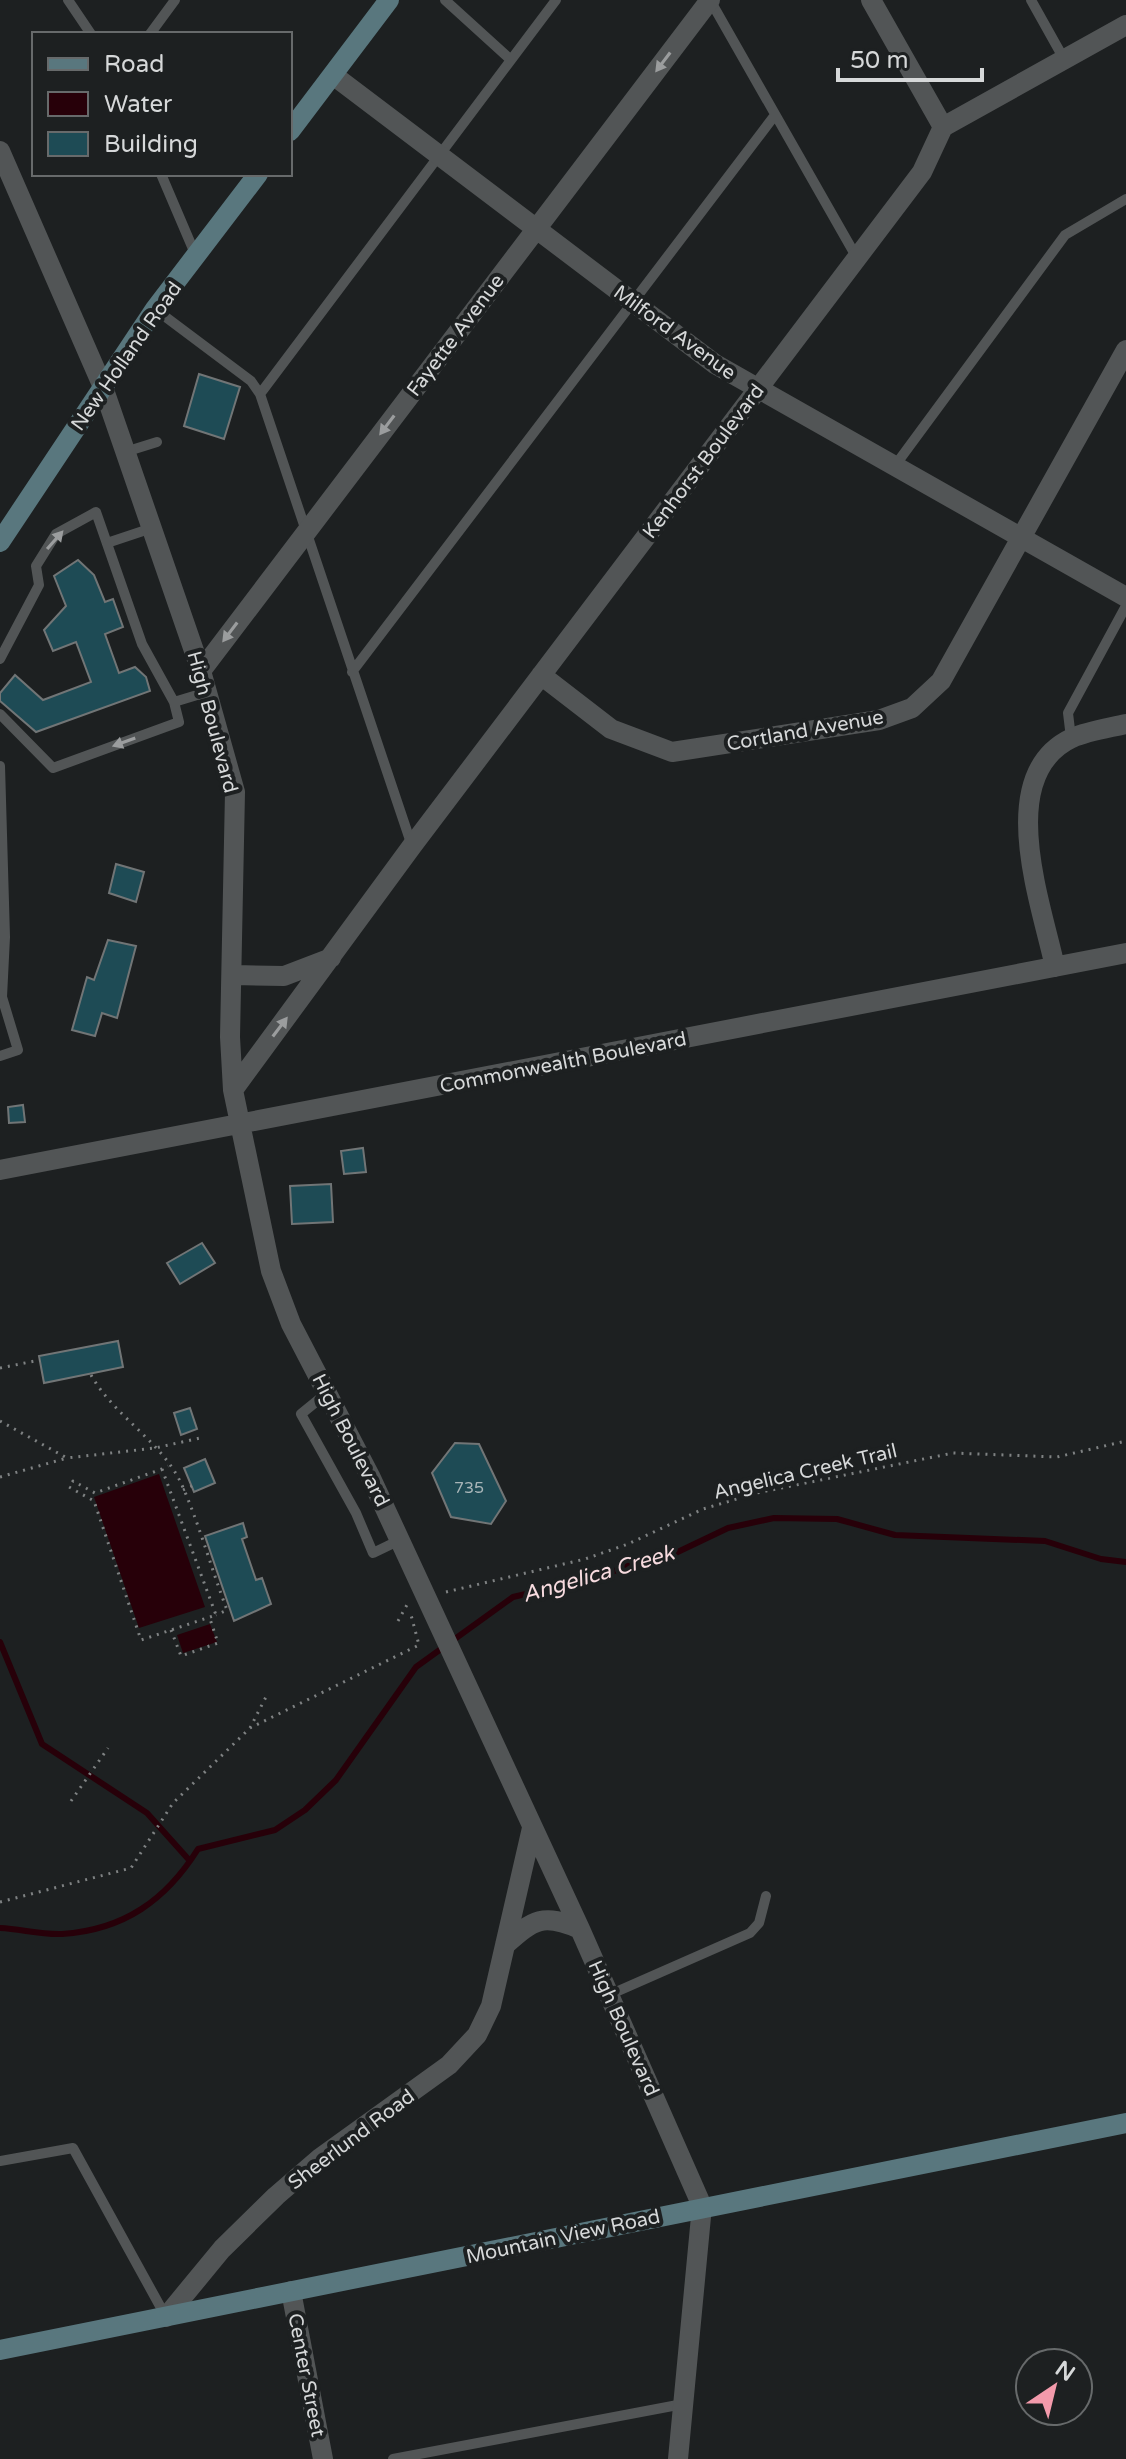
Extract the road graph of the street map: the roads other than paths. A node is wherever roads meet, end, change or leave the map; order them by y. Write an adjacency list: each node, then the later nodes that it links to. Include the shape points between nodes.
1 (68, 0): 10 (lane)
2 (175, 0): 11 (lane)
3 (389, 0): 14 (street)
4 (445, 0): 13 (lane)
5 (556, 0): 13 (lane)
6 (710, 0): 15 (lane); 23 (street, Fayette Avenue, one-way to 23)
7 (871, 0): 16 (street)
8 (1031, 0): 12 (lane)
9 (1126, 25): 12 (street)
10 (90, 32)
11 (151, 32)
12 (1064, 59): 16 (street)
13 (511, 60): 19 (lane)
14 (333, 75): 17 (street); 19 (street, Milford Avenue)
15 (775, 115): 25 (lane); 26 (lane)
16 (943, 127): 25 (street, Kenhorst Boulevard, via 922,172)
17 (292, 128)
18 (0, 151): 29 (street, High Boulevard)
19 (439, 155): 23 (street, Milford Avenue); 31 (lane)
20 (162, 176): 24 (lane)
21 (256, 176): 24 (street, New Holland Road)
22 (1126, 199): 34 (lane, via 1065,235)
23 (536, 229): 26 (street, Milford Avenue); 37 (street, Fayette Avenue, one-way to 37)
24 (196, 256): 27 (street, New Holland Road)
25 (857, 258): 30 (street, Kenhorst Boulevard)
26 (633, 302): 30 (street, Milford Avenue); 44 (lane)
27 (155, 309): 29 (street, New Holland Road); 31 (lane, via 251,381)
28 (1126, 350): 38 (street, Cortland Avenue)
29 (103, 387): 33 (street, High Boulevard); 36 (street, New Holland Road)
30 (757, 390): 34 (street, Milford Avenue); 45 (street, Kenhorst Boulevard)
31 (260, 394): 37 (lane)
32 (157, 442): 33 (lane)
33 (125, 452): 35 (street, High Boulevard)
34 (894, 467): 38 (street, Milford Avenue)
35 (152, 528): 39 (lane); 43 (street, High Boulevard)
36 (2, 529)
37 (305, 533): 43 (street, Fayette Avenue, one-way to 43); 44 (lane)
38 (1021, 538): 40 (street, Milford Avenue); 45 (street, Cortland Avenue, via 941,681 912,708 879,720 672,752 611,729)
39 (107, 543): 42 (lane, one-way to 39, via 39,585 36,566 56,534 96,512); 47 (lane, via 142,644)
40 (1126, 597)
41 (1126, 606): 50 (lane, via 1068,713)
42 (0, 659)
43 (201, 671): 46 (street, High Boulevard)
44 (352, 672): 52 (lane)
45 (541, 675): 52 (street, Kenhorst Boulevard)
46 (207, 692): 47 (lane); 56 (street, High Boulevard, via 235,792)
47 (174, 702): 48 (lane, one-way to 48, via 179,722 53,768)
48 (0, 714)
49 (1126, 724): 50 (street)
50 (1071, 738): 55 (street, via 1037,774 1026,833)
51 (0, 766): 57 (lane, via 2,997 18,1050)
52 (412, 846): 54 (street, Kenhorst Boulevard)
53 (1126, 953): 55 (street, Commonwealth Boulevard)
54 (331, 958): 56 (street, via 284,976); 58 (street, Kenhorst Boulevard, one-way to 54)
55 (1055, 967): 59 (street, Commonwealth Boulevard)
56 (234, 975): 58 (street, High Boulevard)
57 (0, 1056)
58 (233, 1090): 59 (street, High Boulevard)
59 (239, 1125): 60 (street, Commonwealth Boulevard); 61 (street, High Boulevard, via 271,1271 291,1324)
60 (0, 1170)
61 (328, 1392): 62 (street, High Boulevard); 62 (lane, via 301,1414 343,1486 373,1553)
62 (400, 1540): 63 (street, High Boulevard, via 423,1604 461,1671)
63 (532, 1828): 65 (street, High Boulevard); 66 (street, Sheerlund Road)
64 (766, 1896): 67 (lane, via 759,1923 750,1933)
65 (580, 1929): 66 (street, via 554,1918 539,1921); 67 (street, High Boulevard)
66 (505, 1945): 72 (street, Sheerlund Road, via 491,2006 464,2052 276,2196 222,2249)
67 (609, 1995): 70 (street, High Boulevard)
68 (1126, 2123): 70 (street, Mountain View Road)
69 (0, 2161): 72 (lane, via 73,2148)
70 (702, 2206): 71 (street, Mountain View Road); 74 (street, High Boulevard)
71 (291, 2291): 72 (street, Mountain View Road); 75 (street, Center Street)
72 (166, 2317): 73 (street, Mountain View Road)
73 (0, 2350)
74 (683, 2404): 76 (lane); 77 (street, High Boulevard)
75 (323, 2459)
76 (393, 2459)
77 (678, 2459)

